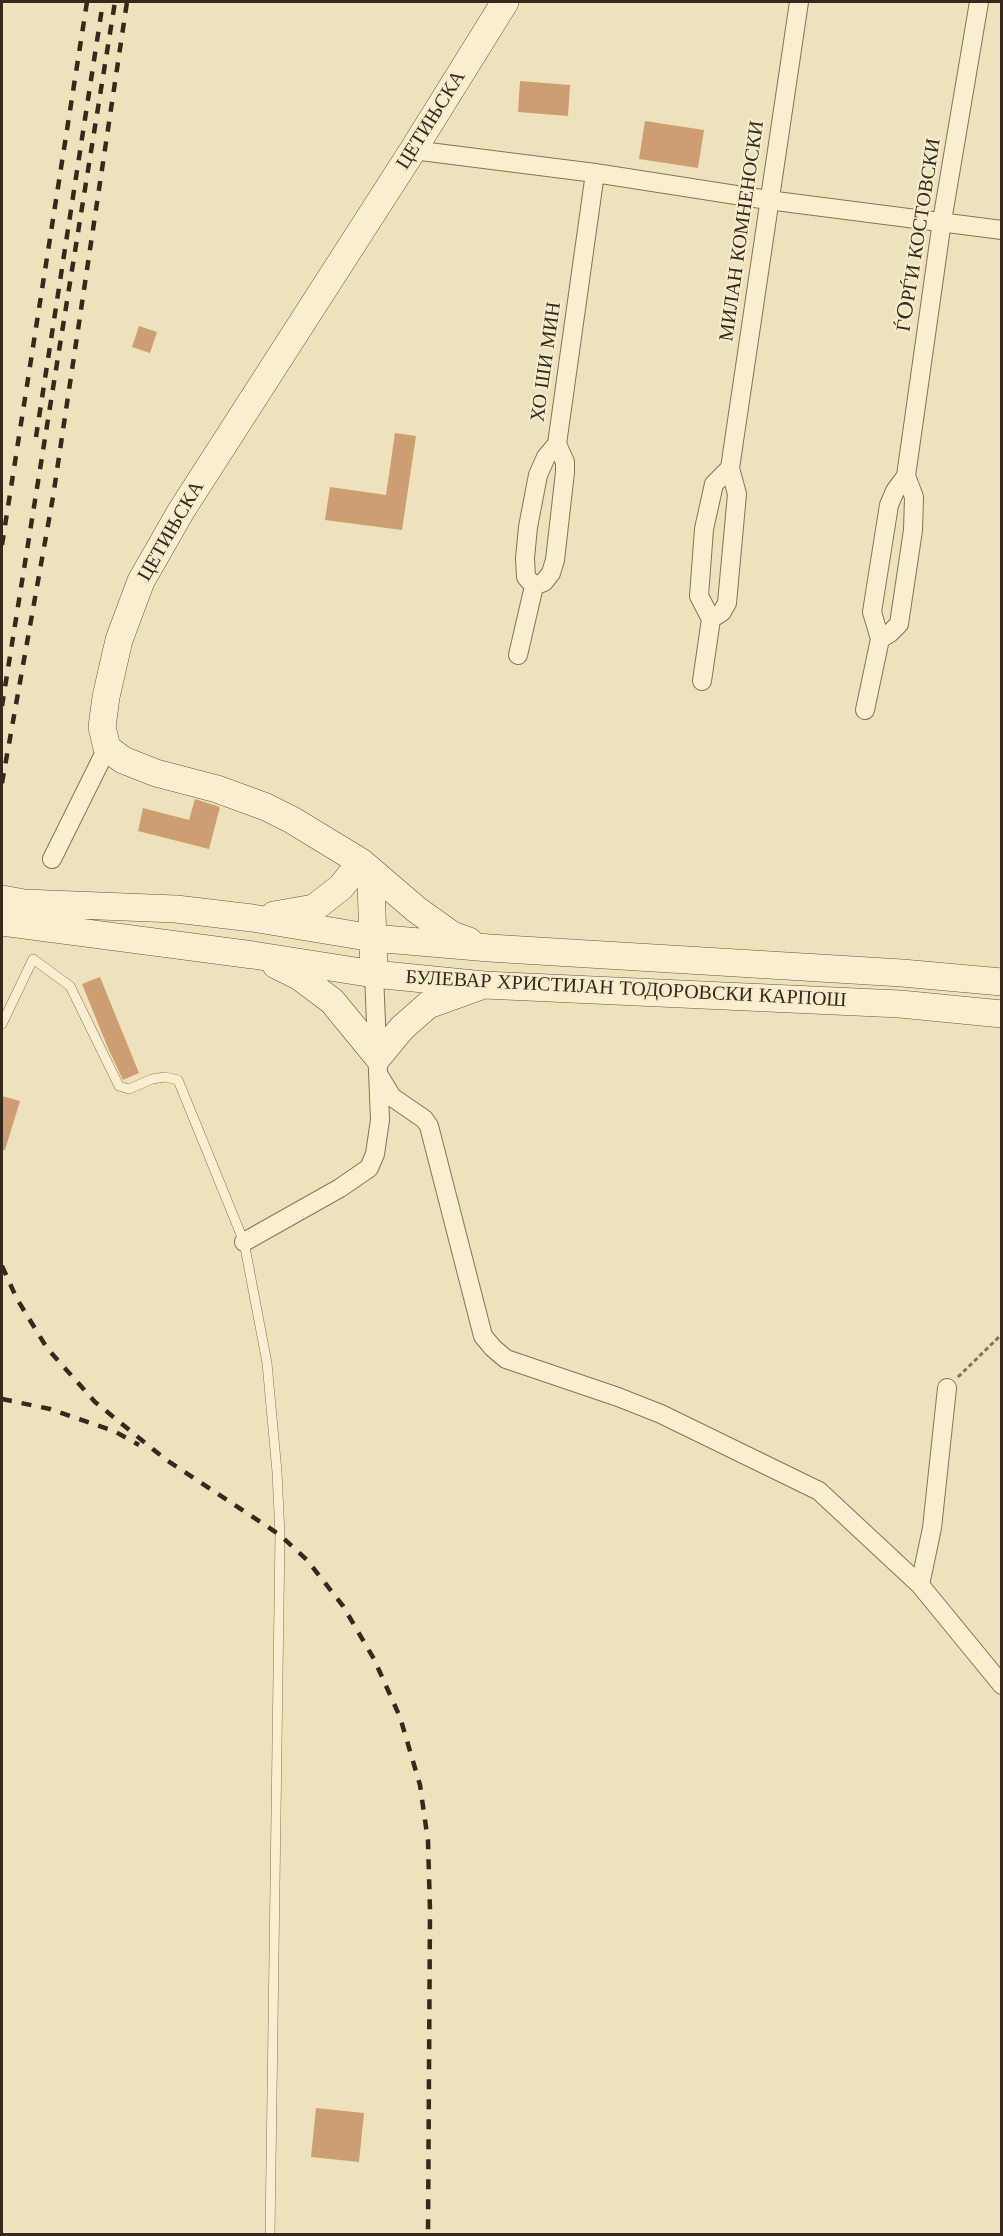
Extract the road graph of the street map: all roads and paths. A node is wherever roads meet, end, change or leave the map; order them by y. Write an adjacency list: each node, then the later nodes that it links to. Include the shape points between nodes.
1 (799, 2): 6 (street, МИЛАН КОМНЕНОСКИ)
2 (979, 2): 7 (street, ЃOРЃИ КОСТОВСКИ)
3 (498, 8): 4 (street, ЦЕТИЊСКА)
4 (413, 150): 5 (street); 18 (street, ЦЕТИЊСКА, via 181,511 141,581 119,640 106,697 102,727)
5 (595, 173): 6 (street); 9 (street, ХО ШИ МИН)
6 (768, 200): 7 (street); 10 (street, МИЛАН КОМНЕНОСКИ)
7 (942, 221): 8 (street); 11 (street, ЃOРЃИ КОСТОВСКИ)
8 (1002, 230)
9 (557, 444): 12 (street, ХО ШИ МИН, via 538,476 528,527 526,577); 12 (street, via 565,472 555,560 544,582)
10 (730, 468): 13 (street, МИЛАН КОМНЕНОСКИ, via 737,494 727,603); 13 (street, МИЛАН КОМНЕНОСКИ, via 714,484 704,529 699,596)
11 (906, 476): 14 (street, ЃOРЃИ КОСТОВСКИ, via 889,505 872,612); 14 (street, ЃOРЃИ КОСТОВСКИ, via 914,496 913,530 899,624)
12 (534, 586): 15 (street)
13 (711, 619): 16 (street, МИЛАН КОМНЕНОСКИ)
14 (880, 639): 17 (street, ЃOРЃИ КОСТОВСКИ)
15 (518, 655)
16 (702, 681)
17 (865, 710)
18 (107, 747): 19 (street); 20 (street, via 123,760 156,773 266,807)
19 (52, 859)
20 (361, 862): 22 (street, via 341,888 314,908); 24 (street, via 372,882); 25 (street, via 452,935)
21 (2, 898): 22 (street, БУЛЕВАР ХРИСТИЈАН ТОДОРОВСКИ КАРПОШ, via 24,903 176,909)
22 (252, 918): 24 (street, БУЛЕВАР ХРИСТИЈАН ТОДОРОВСКИ КАРПОШ)
23 (2, 922): 26 (street, БУЛЕВАР ХРИСТИЈАН ТОДОРОВСКИ КАРПОШ)
24 (374, 938): 25 (street, БУЛЕВАР ХРИСТИЈАН ТОДОРОВСКИ КАРПОШ); 27 (street)
25 (489, 948): 28 (street, БУЛЕВАР ХРИСТИЈАН ТОДОРОВСКИ КАРПОШ)
26 (253, 955): 27 (street, БУЛЕВАР ХРИСТИЈАН ТОДОРОВСКИ КАРПОШ); 32 (street, via 300,976 332,1001)
27 (374, 974): 29 (street, БУЛЕВАР ХРИСТИЈАН ТОДОРОВСКИ КАРПОШ); 32 (street)
28 (1002, 982)
29 (484, 985): 30 (street, БУЛЕВАР ХРИСТИЈАН ТОДОРОВСКИ КАРПОШ, via 900,1004); 32 (street, via 428,1005 402,1028)
30 (1002, 1014)
31 (2, 1024): 33 (lane, via 33,959 70,986 119,1086 129,1089 165,1077 178,1080)
32 (378, 1066): 33 (street, via 380,1120 369,1168); 36 (street, via 392,1097 429,1126 483,1336 493,1348 506,1359 661,1414 811,1486)
33 (244, 1242): 38 (lane, via 267,1363 280,1534)
34 (1002, 1334): 35 (path)
35 (947, 1388): 36 (street, via 932,1528)
36 (920, 1586): 37 (street)
37 (1002, 1685)
38 (270, 2235)

